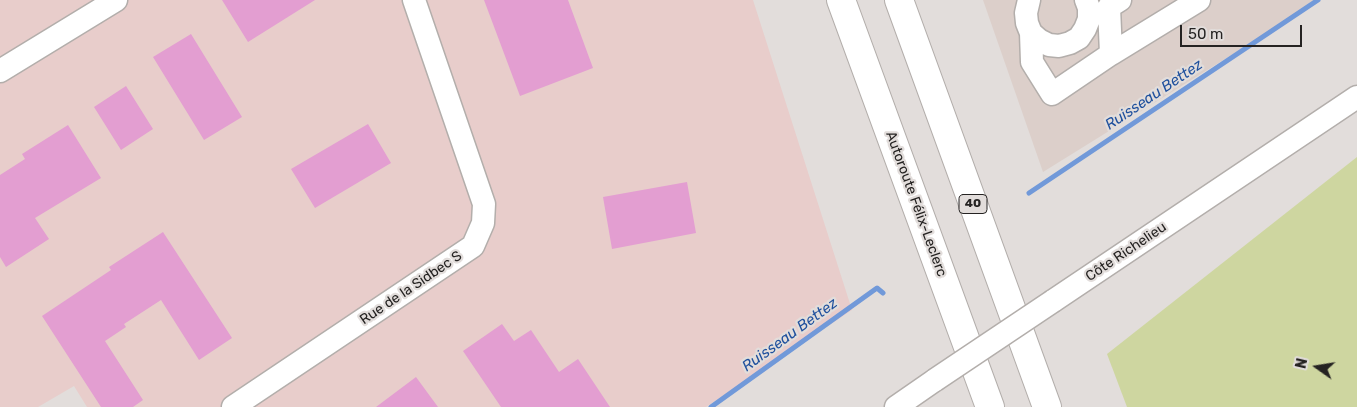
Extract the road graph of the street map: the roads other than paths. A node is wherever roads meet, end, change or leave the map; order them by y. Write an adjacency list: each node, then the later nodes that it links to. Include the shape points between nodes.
1 (116, 0): 11 (street)
2 (414, 0): 13 (street, Rue de la Sidbec S, via 484,204 483,223 474,246)
3 (842, 0): 15 (highway, Autoroute Félix-Leclerc)
4 (899, 0): 16 (highway, 40)
5 (1086, 0): 9 (street, via 1089,19 1079,38 1059,46 1049,45)
6 (1120, 0): 10 (street, via 1109,7)
7 (1199, 0): 10 (street)
8 (1027, 1): 9 (street, via 1027,23)
9 (1032, 33): 10 (street, via 1032,62 1052,94)
10 (1111, 54)
11 (0, 71)
12 (1357, 97): 14 (street, Côte Richelieu, bridge)
13 (233, 407)
14 (896, 407)
15 (990, 407)
16 (1047, 407)

